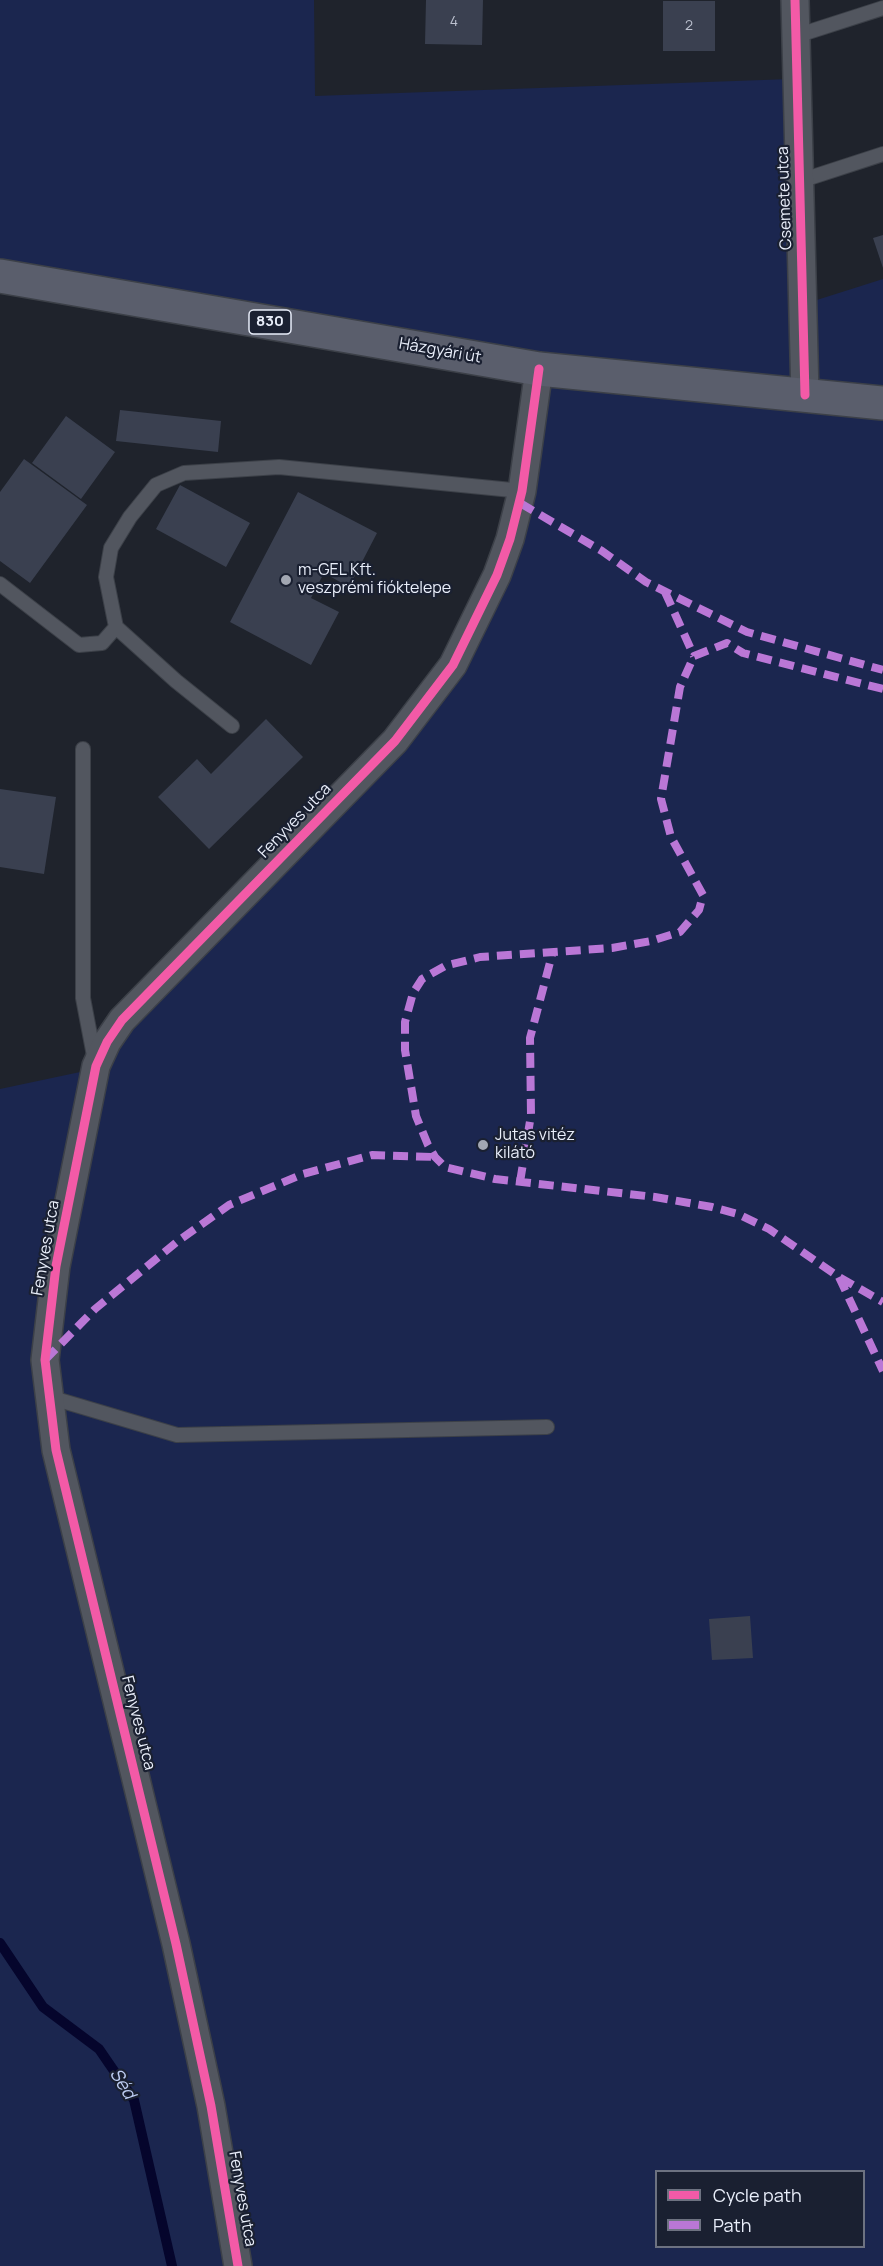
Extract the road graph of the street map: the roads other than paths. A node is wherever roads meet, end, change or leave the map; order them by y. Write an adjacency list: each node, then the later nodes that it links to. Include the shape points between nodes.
1 (795, 0): 3 (street, Csemete utca)
2 (883, 8): 3 (lane)
3 (796, 36): 5 (street, Csemete utca)
4 (883, 154): 5 (lane)
5 (800, 182): 8 (street, Csemete utca)
6 (0, 276): 7 (main road, Házgyári út / 830)
7 (539, 369): 8 (main road, Házgyári út / 830); 10 (street, Fenyves utca)
8 (805, 395): 9 (main road, Házgyári út / 830)
9 (883, 403)
10 (522, 490): 12 (lane, via 279,467 184,473 156,485 111,548 106,577); 15 (street, Fenyves utca, via 497,575 453,665 395,741 122,1020)
11 (0, 584): 12 (lane, via 79,645 102,643)
12 (116, 627): 13 (lane)
13 (232, 726)
14 (83, 749): 15 (lane, via 83,998)
15 (96, 1066): 16 (street, Fenyves utca, via 57,1266 45,1360)
16 (49, 1397): 17 (lane, via 177,1435); 18 (street, Fenyves utca, via 56,1450 176,1944 211,2106)
17 (547, 1427)
18 (237, 2266)

